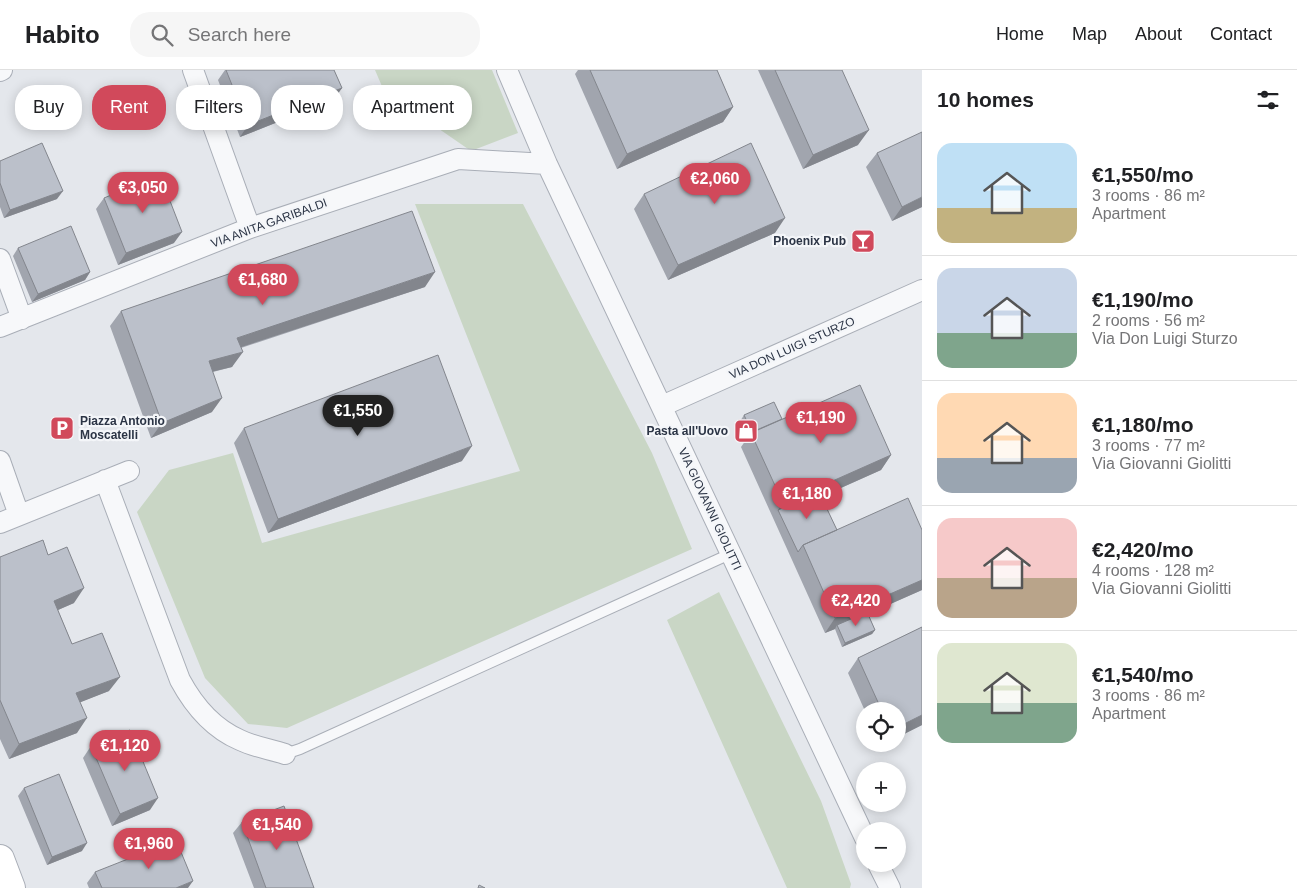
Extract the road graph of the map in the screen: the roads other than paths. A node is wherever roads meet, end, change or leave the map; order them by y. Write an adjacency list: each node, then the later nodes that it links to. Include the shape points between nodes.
1 (193, 70): 4 (street)
2 (507, 70): 3 (street, VIA GIOVANNI GIOLITTI)
3 (547, 164): 4 (street, VIA ANITA GARIBALDI, via 458,159); 9 (street, VIA GIOVANNI GIOLITTI)
4 (250, 228): 7 (street, VIA ANITA GARIBALDI)
5 (0, 259): 7 (street)
6 (922, 290): 9 (street, VIA DON LUIGI STURZO)
7 (22, 319): 8 (street, VIA ANITA GARIBALDI)
8 (0, 328)
9 (662, 406): 15 (street, VIA GIOVANNI GIOLITTI)
10 (0, 461): 13 (street)
11 (129, 471): 12 (street)
12 (105, 480): 13 (street); 16 (street, via 189,697 221,730 240,741)
13 (19, 515): 14 (street)
14 (0, 523)
15 (730, 554): 16 (lane); 17 (street, VIA GIOVANNI GIOLITTI)
16 (285, 754)
17 (857, 822)
18 (0, 859): 20 (street)
19 (882, 872): 21 (street)
20 (10, 888)
21 (890, 888)

